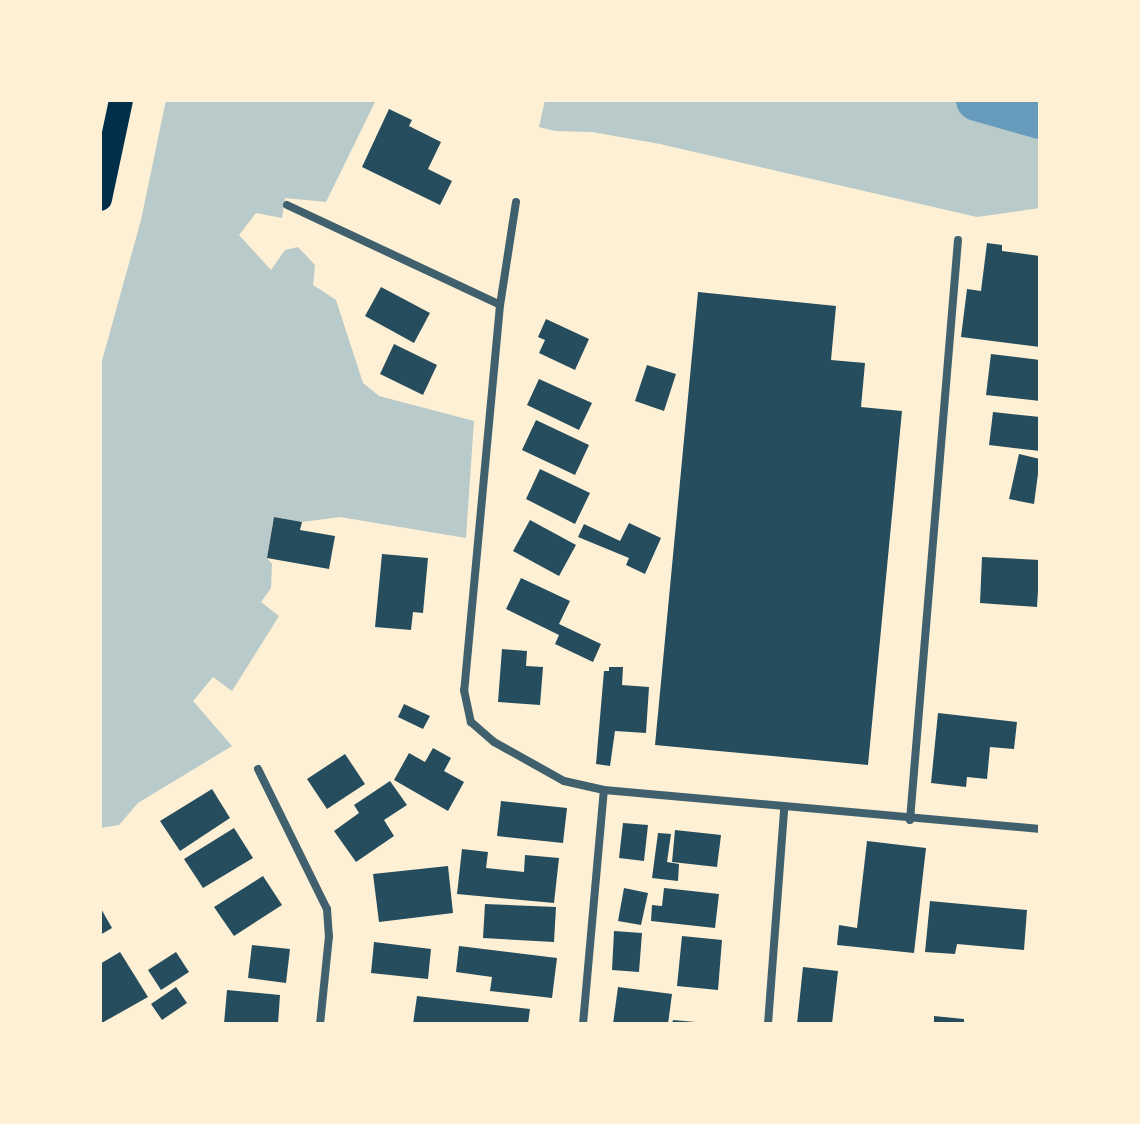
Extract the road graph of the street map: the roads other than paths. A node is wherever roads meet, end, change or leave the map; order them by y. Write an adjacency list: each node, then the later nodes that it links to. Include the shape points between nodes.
1 (121, 100): 2 (highway)
2 (100, 199)
3 (516, 202): 6 (street)
4 (287, 205): 6 (street)
5 (958, 240): 10 (street)
6 (500, 305): 8 (street, via 464,700 481,733 564,781)
7 (258, 769): 12 (street, via 327,909)
8 (604, 790): 9 (street); 13 (street)
9 (784, 809): 10 (street); 14 (street)
10 (910, 820): 11 (street)
11 (1040, 829)
12 (320, 1024)
13 (583, 1024)
14 (768, 1024)

